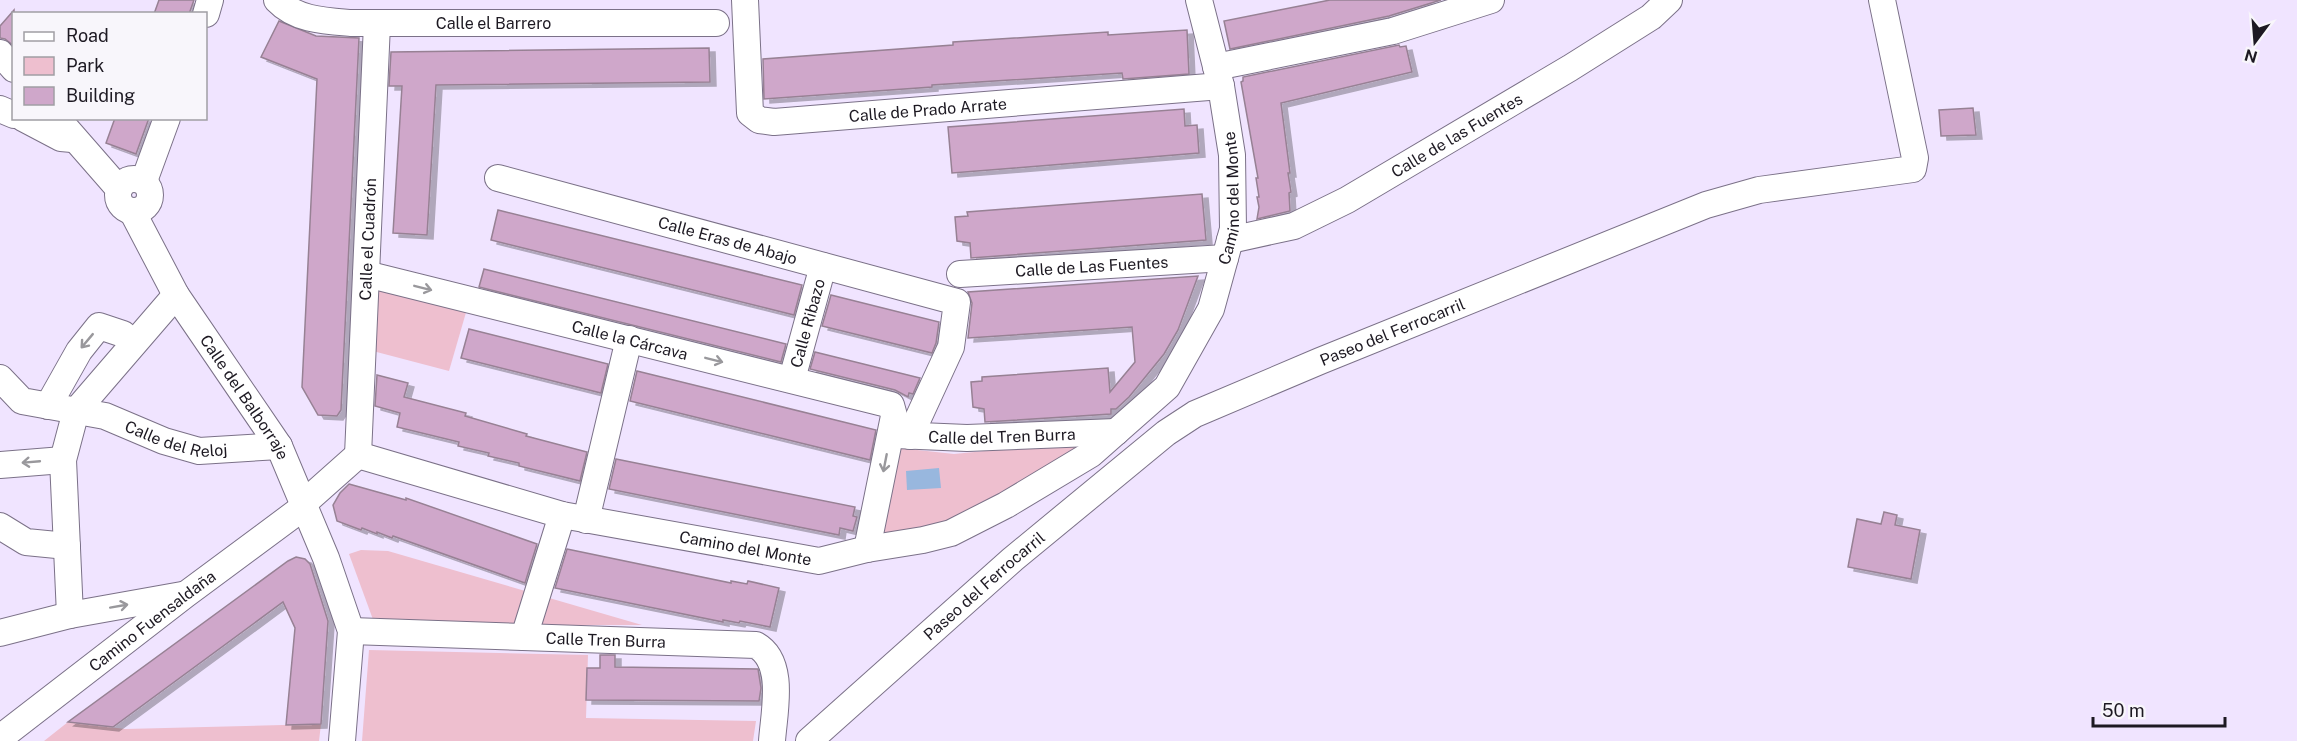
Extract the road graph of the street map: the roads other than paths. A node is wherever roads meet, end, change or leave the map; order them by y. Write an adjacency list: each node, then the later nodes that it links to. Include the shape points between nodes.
1 (277, 0): 8 (street, Calle el Barrero, via 285,9 316,21)
2 (745, 0): 11 (street, Calle de Prado Arrate, via 750,112 759,120 821,119)
3 (1199, 0): 11 (street, Camino del Monte)
4 (1491, 0): 11 (street, Calle de Prado Arrate, via 1393,31)
5 (1669, 0): 18 (street, Calle de las Fuentes, via 1651,17 1570,68 1347,200 1294,226)
6 (1882, 0): 30 (street, Paseo del Ferrocarril, via 1915,158 1912,169 1759,190 1706,205)
7 (716, 23): 8 (street, Calle el Barrero)
8 (376, 24): 20 (street, Calle el Cuadrón)
9 (0, 53): 10 (street)
10 (12, 67)
11 (1219, 76): 18 (street, Camino del Monte, via 1232,154 1233,229)
12 (27, 120): 15 (street, via 61,138)
13 (59, 120): 15 (street)
14 (166, 120): 17 (street)
15 (74, 139): 17 (street, via 119,189 129,179)
16 (498, 178): 19 (street, Calle Eras de Abajo)
17 (141, 198): 22 (street, Calle del Balborraje)
18 (1228, 249): 21 (street, Calle de Las Fuentes); 26 (street, Camino del Monte, via 1211,309)
19 (823, 266): 25 (street, Calle Ribazo); 32 (street, Calle Eras de Abajo, via 957,302 951,347)
20 (366, 274): 23 (street, Calle la Cárcava, one-way to 23); 34 (street, Calle el Cuadrón)
21 (960, 274)
22 (176, 295): 24 (street); 33 (street, Calle del Balborraje)
23 (629, 339): 25 (street, Calle la Cárcava, one-way to 25); 38 (street)
24 (134, 344): 28 (street, one-way to 28, via 123,334 99,326 79,351); 29 (street)
25 (792, 379): 32 (street, Calle la Cárcava, via 891,405)
26 (1167, 387): 30 (street); 31 (street, Camino del Monte)
27 (5, 392): 28 (street, Calle del Reloj, via 22,401)
28 (48, 405): 29 (street, Calle del Reloj)
29 (76, 411): 33 (street, Calle del Reloj, via 105,416 199,451); 35 (street)
30 (1195, 414): 50 (street, Paseo del Ferrocarril, via 1166,433 1013,559)
31 (1116, 432): 32 (street, Calle del Tren Burra, via 967,438); 41 (street, Camino del Monte, via 1091,454 951,533)
32 (900, 436): 41 (street, one-way to 41)
33 (279, 446): 37 (street, Calle del Balborraje)
34 (358, 455): 37 (street); 38 (street, Camino del Monte)
35 (63, 459): 36 (street, one-way to 36); 40 (street)
36 (0, 465)
37 (304, 504): 42 (street, Camino Fuensaldaña); 44 (street, Calle del Balborraje)
38 (574, 517): 41 (street, Camino del Monte, via 819,561); 46 (street)
39 (0, 525): 40 (street, via 27,542)
40 (67, 546): 43 (street)
41 (867, 549)
42 (185, 595): 43 (street, one-way to 42); 47 (street, Camino Fuensaldaña)
43 (70, 615): 45 (street)
44 (351, 631): 46 (street, Calle Tren Burra); 48 (street)
45 (0, 633)
46 (524, 637): 49 (street, Calle Tren Burra, via 756,645 766,650 772,662)
47 (0, 738)
48 (342, 741)
49 (772, 741)
50 (809, 741)

